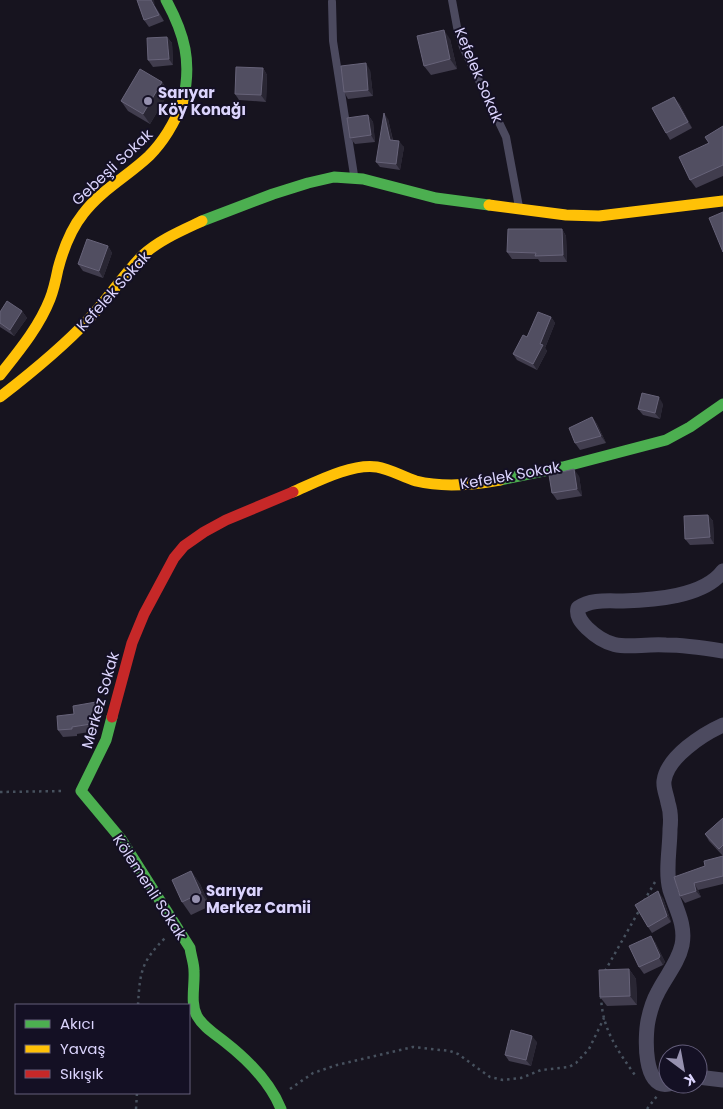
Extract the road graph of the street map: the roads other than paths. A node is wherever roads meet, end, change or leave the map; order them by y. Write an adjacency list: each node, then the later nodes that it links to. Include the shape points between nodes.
1 (166, 0): 7 (street, Gebeşli Sokak, via 180,29 189,65 188,87 177,120 149,156 92,204 76,223 50,300 33,332)
2 (452, 0): 6 (lane, Kefelek Sokak, via 463,47 506,137)
3 (332, 2): 4 (lane, via 333,41)
4 (354, 178): 6 (street, Kefelek Sokak, via 457,202); 8 (street, Kefelek Sokak, via 320,179 298,186 212,217 154,247 144,254 63,345)
5 (723, 201): 6 (street, Kefelek Sokak, via 592,217)
6 (519, 209)
7 (0, 375)
8 (0, 397)
9 (723, 404): 10 (street, Kefelek Sokak, via 690,428 666,440 480,484 446,485 417,481 376,467 345,470 226,520)
10 (184, 546): 14 (street, Merkez Sokak, via 160,582 132,643 106,740)
11 (723, 571): 12 (street, via 707,586 688,592 644,600 591,602 578,608 577,613 581,622 595,635 615,645 664,644)
12 (723, 652)
13 (723, 725): 15 (street, via 699,738 673,762 664,781 671,815 668,876 683,929 679,955 654,1001 648,1021 649,1065 652,1075)
14 (81, 791): 18 (street, Kölemenli Sokak, via 121,838 190,948 196,1015 254,1070)
15 (658, 1079)
16 (708, 1079): 17 (street)
17 (723, 1080)
18 (279, 1104)

